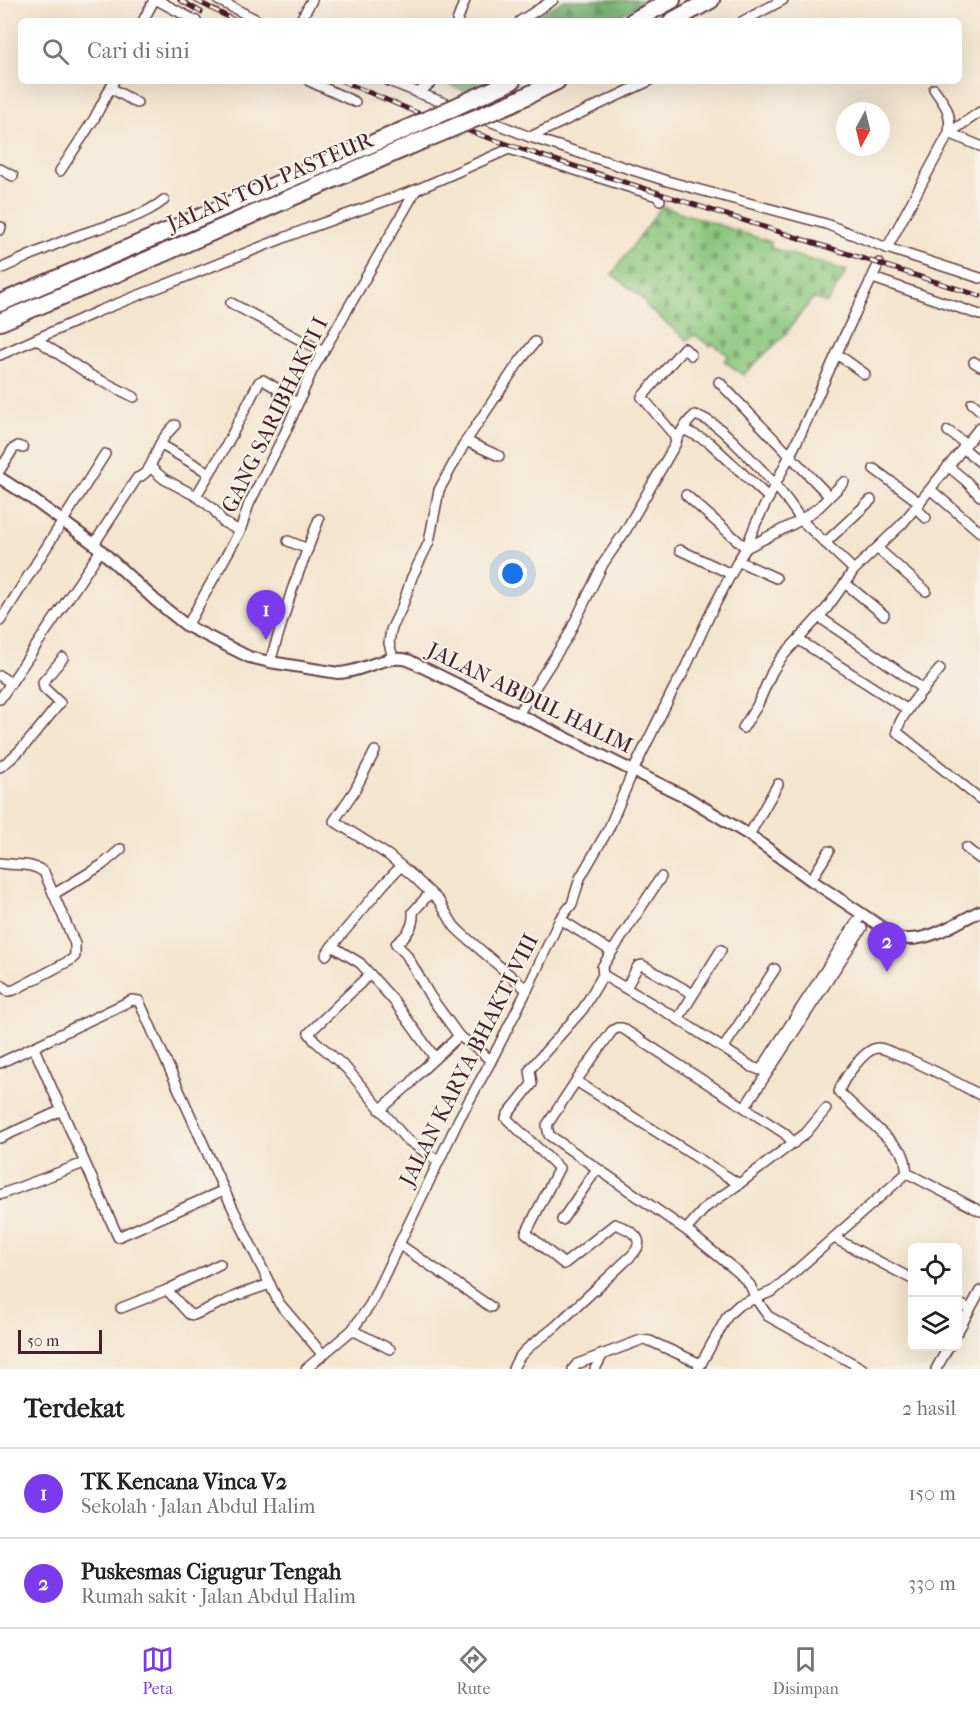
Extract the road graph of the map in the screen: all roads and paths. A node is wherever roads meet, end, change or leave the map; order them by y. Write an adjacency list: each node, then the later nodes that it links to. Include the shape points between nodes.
1 (155, 0): 9 (street); 10 (street)
2 (218, 0): 11 (street)
3 (312, 0): 12 (street)
4 (465, 0): 13 (street)
5 (553, 0): 14 (street)
6 (672, 0): 15 (highway)
7 (711, 0): 16 (highway)
8 (783, 0): 17 (street)
9 (145, 18)
10 (190, 18)
11 (253, 18)
12 (302, 18)
13 (458, 18)
14 (525, 18)
15 (639, 18)
16 (678, 18)
17 (749, 18)
18 (112, 84): 28 (street); 34 (street)
19 (315, 84): 27 (street)
20 (396, 84): 26 (street)
21 (429, 84): 26 (street)
22 (506, 84): 45 (highway, JALAN TOL PASTEUR, bridge)
23 (551, 84): 47 (highway, JALAN TOL PASTEUR, bridge)
24 (643, 84): 31 (street)
25 (934, 89): 30 (street, via 948,108)
26 (418, 93): 31 (street)
27 (354, 102)
28 (137, 104)
29 (980, 112): 30 (street)
30 (949, 133): 32 (street); 39 (street)
31 (530, 137): 39 (street, via 667,181 826,224)
32 (980, 146)
33 (0, 169): 35 (street)
34 (60, 171)
35 (13, 176)
36 (416, 190): 38 (street, via 509,149); 51 (street, via 309,228); 53 (street, GANG SARIBHAKTI I)
37 (164, 200): 42 (street, via 134,218 82,234)
38 (660, 200)
39 (887, 248): 44 (street)
40 (0, 258): 42 (street)
41 (879, 263): 43 (street, JALAN KARYA BHAKTI VIII)
42 (5, 266)
43 (873, 278): 49 (street); 54 (street, JALAN KARYA BHAKTI VIII)
44 (980, 278)
45 (37, 287): 46 (highway, JALAN TOL PASTEUR); 47 (highway)
46 (0, 303)
47 (45, 303): 50 (highway, JALAN TOL PASTEUR)
48 (231, 303): 53 (street)
49 (980, 315)
50 (0, 322)
51 (36, 339): 55 (street); 59 (street, via 90,375)
52 (535, 342): 67 (street)
53 (323, 352): 60 (street, GANG SARIBHAKTI I)
54 (837, 354): 57 (street); 74 (street, JALAN KARYA BHAKTI VIII)
55 (0, 355)
56 (691, 355): 68 (street, via 684,348 642,397)
57 (865, 374)
58 (719, 382): 74 (street)
59 (134, 397)
60 (297, 403): 80 (street, via 278,392 278,388 263,380 259,382); 96 (street, GANG SARIBHAKTI I)
61 (972, 403): 62 (street)
62 (980, 410)
63 (175, 425): 69 (street)
64 (683, 429): 68 (street); 83 (street, via 695,415 703,418 723,431); 89 (street, via 709,442)
65 (979, 429): 70 (street)
66 (948, 430): 70 (street)
67 (466, 441): 73 (street); 117 (street, via 439,490 429,542 391,630)
68 (676, 441): 125 (street, via 603,564 568,636)
69 (160, 444): 77 (street); 80 (street)
70 (965, 446): 75 (street); 76 (street)
71 (23, 448): 79 (street, via 13,449)
72 (105, 454): 94 (street)
73 (499, 456)
74 (789, 456): 83 (street, JALAN KARYA BHAKTI VIII); 87 (street)
75 (980, 462)
76 (948, 466): 84 (street); 88 (street)
77 (150, 467): 86 (street); 100 (street, via 136,478)
78 (874, 469): 91 (street)
79 (0, 470)
80 (209, 473): 86 (street)
81 (0, 478): 94 (street, JALAN ABDUL HALIM)
82 (844, 482): 87 (street)
83 (776, 484): 89 (street, JALAN KARYA BHAKTI VIII); 95 (street)
84 (931, 490): 91 (street); 97 (street)
85 (686, 495): 101 (street)
86 (195, 496): 96 (street, via 223,522)
87 (829, 496): 95 (street)
88 (980, 496)
89 (769, 498): 101 (street, JALAN KARYA BHAKTI VIII)
90 (871, 500): 99 (street)
91 (918, 506): 92 (street); 102 (street)
92 (926, 518)
93 (319, 519): 103 (street)
94 (62, 520): 100 (street, JALAN ABDUL HALIM); 113 (street)
95 (801, 520): 99 (street); 101 (street)
96 (240, 531): 114 (street, GANG SARIBHAKTI I)
97 (980, 532)
98 (288, 540): 103 (street)
99 (825, 543): 106 (street)
100 (98, 547): 114 (street, JALAN ABDUL HALIM); 121 (street)
101 (746, 548): 105 (street, JALAN KARYA BHAKTI VIII)
102 (877, 548): 106 (street); 110 (street)
103 (308, 549): 118 (street)
104 (680, 550): 107 (street)
105 (738, 561): 107 (street, JALAN KARYA BHAKTI VIII); 108 (street)
106 (854, 570): 109 (street)
107 (731, 574): 129 (street, JALAN KARYA BHAKTI VIII)
108 (776, 578)
109 (845, 583): 111 (street); 112 (street)
110 (926, 591)
111 (884, 615)
112 (819, 617): 115 (street); 122 (street)
113 (0, 621)
114 (187, 626): 118 (street, JALAN ABDUL HALIM, via 242,655)
115 (799, 640): 124 (street); 126 (street, via 777,665)
116 (63, 658): 128 (street, via 43,682 60,703 10,761)
117 (393, 658): 118 (street, JALAN ABDUL HALIM, via 348,673); 125 (street, JALAN ABDUL HALIM, via 422,666)
118 (270, 662)
119 (940, 669): 122 (street)
120 (0, 676): 121 (street)
121 (10, 683): 123 (street)
122 (924, 690): 124 (street)
123 (0, 699)
124 (908, 710): 131 (street, via 897,734)
125 (518, 714): 129 (street, JALAN ABDUL HALIM)
126 (743, 728)
127 (375, 751): 138 (street, via 334,821)
128 (0, 767)
129 (633, 771): 132 (street, JALAN ABDUL HALIM); 145 (street, JALAN KARYA BHAKTI VIII, via 609,828 580,879 572,904)
130 (778, 784): 132 (street)
131 (980, 799)
132 (749, 835): 140 (street, JALAN ABDUL HALIM)
133 (966, 848): 136 (street)
134 (121, 849): 142 (street)
135 (829, 850): 140 (street)
136 (980, 859)
137 (0, 863): 142 (street, via 38,867)
138 (401, 866): 141 (street); 147 (street)
139 (661, 877): 149 (street)
140 (811, 880): 144 (street, JALAN ABDUL HALIM)
141 (430, 893): 156 (street, via 461,933); 159 (street, via 413,912 414,922 396,944)
142 (54, 894): 154 (street, via 75,944 75,956 14,990 8,991)
143 (980, 910): 144 (street, JALAN ABDUL HALIM, via 930,935 908,940 898,938)
144 (862, 914): 160 (street, via 760,1070)
145 (560, 920): 149 (street); 156 (street, JALAN KARYA BHAKTI VIII)
146 (862, 928): 167 (street)
147 (332, 946): 150 (street); 152 (street)
148 (721, 950): 157 (street)
149 (611, 951): 153 (street, via 602,967)
150 (326, 955)
151 (775, 969): 160 (street)
152 (370, 974): 162 (street); 170 (street, via 309,1034 346,1068)
153 (603, 975): 155 (street); 203 (street, via 584,1009 531,1068 532,1084 506,1118 559,1168 526,1233 564,1264 615,1224 636,1237 640,1245 553,1329 533,1342)
154 (0, 984)
155 (626, 987): 157 (street, via 642,965); 158 (street)
156 (528, 990): 163 (street, JALAN KARYA BHAKTI VIII)
157 (693, 994): 158 (street)
158 (678, 1019): 160 (street)
159 (459, 1036): 162 (street); 163 (street)
160 (724, 1047)
161 (34, 1048): 164 (street); 169 (street); 178 (street, via 132,1000 139,1001)
162 (435, 1058): 170 (street)
163 (491, 1061): 173 (street, JALAN KARYA BHAKTI VIII)
164 (0, 1063)
165 (576, 1081): 167 (street, via 612,1031 622,1028); 175 (street, via 547,1125 547,1131); 177 (street)
166 (980, 1095): 176 (street, via 879,1048 864,1055 839,1092 902,1152)
167 (745, 1107): 172 (street)
168 (826, 1109): 172 (street)
169 (62, 1110): 171 (street); 174 (street)
170 (380, 1110): 173 (street, via 405,1137)
171 (0, 1138)
172 (794, 1143): 177 (street)
173 (438, 1161): 184 (street, JALAN KARYA BHAKTI VIII)
174 (84, 1163): 178 (street, via 117,1237); 179 (street)
175 (597, 1169): 181 (street); 182 (street)
176 (907, 1173): 180 (street); 183 (street)
177 (739, 1184): 182 (street, via 706,1207)
178 (224, 1190): 187 (street)
179 (2, 1194)
180 (980, 1211)
181 (562, 1220)
182 (686, 1230): 190 (street, via 738,1272)
183 (834, 1238): 186 (street); 190 (street, via 773,1291)
184 (400, 1245): 192 (street); 196 (street, JALAN KARYA BHAKTI VIII, via 370,1305)
185 (220, 1264): 188 (street)
186 (908, 1277)
187 (270, 1284): 188 (street, via 194,1315); 200 (street, via 279,1303)
188 (167, 1290): 193 (street)
189 (980, 1291): 194 (street)
190 (756, 1299): 201 (street, via 739,1305 728,1315); 206 (street, via 768,1316)
191 (962, 1305): 194 (street)
192 (491, 1307)
193 (121, 1308)
194 (970, 1309): 195 (street)
195 (962, 1323)
196 (352, 1330): 197 (street); 200 (street, JALAN KARYA BHAKTI VIII)
197 (390, 1349)
198 (947, 1351): 207 (street)
199 (603, 1354): 201 (street, via 641,1340 650,1341); 204 (street); 205 (street)
200 (324, 1355): 202 (street, JALAN KARYA BHAKTI VIII)
201 (699, 1366)
202 (306, 1369)
203 (513, 1369)
204 (573, 1369)
205 (595, 1369)
206 (863, 1369)
207 (936, 1369)

